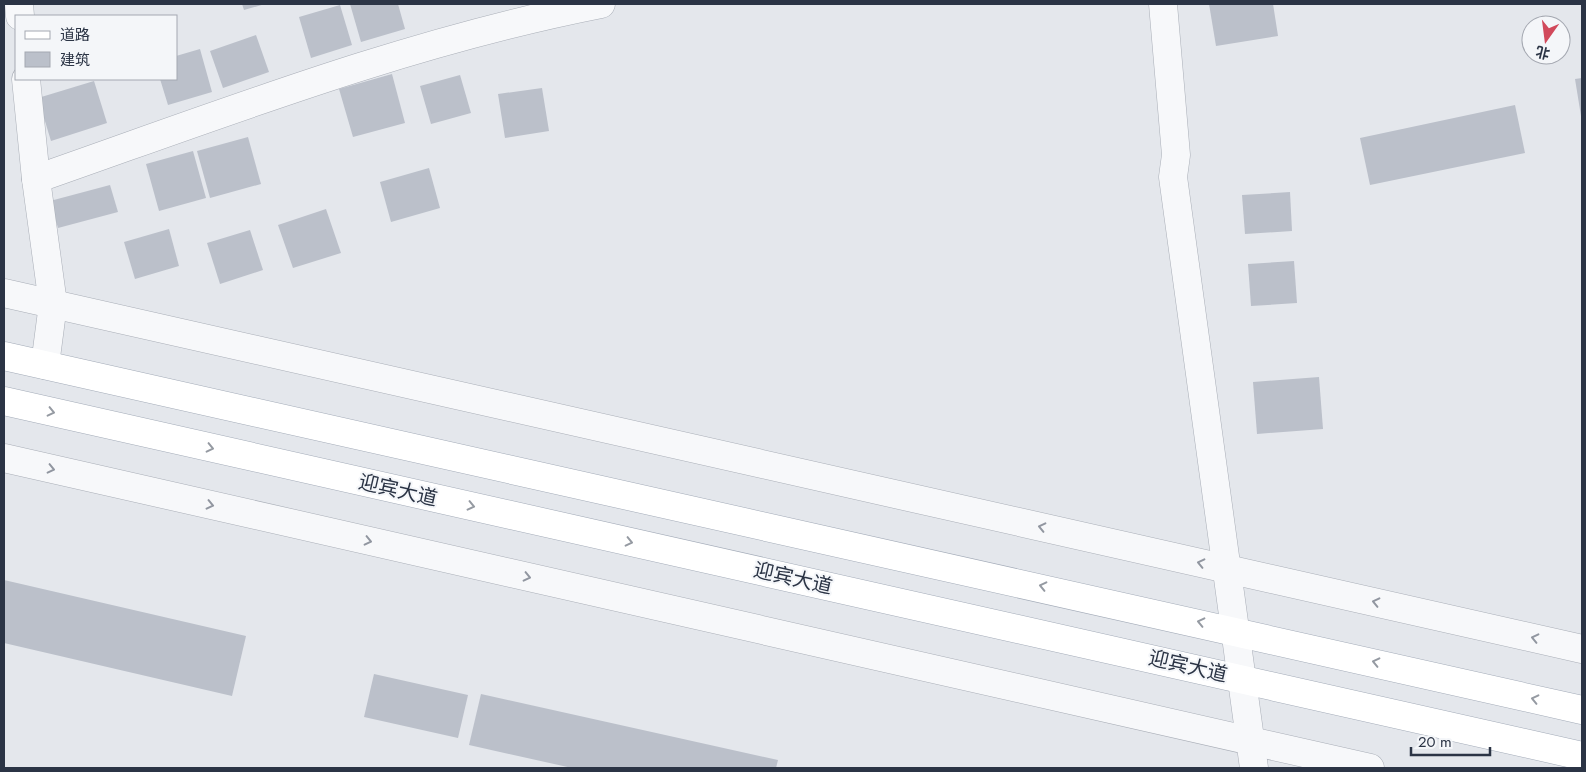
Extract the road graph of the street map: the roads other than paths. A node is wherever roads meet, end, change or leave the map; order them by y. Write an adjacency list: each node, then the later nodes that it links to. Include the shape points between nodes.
1 (600, 4): 4 (street, via 550,14 366,64)
2 (1163, 4): 11 (street, via 1176,155 1173,177)
3 (26, 80): 4 (street)
4 (36, 179): 6 (street)
5 (4, 293): 6 (street)
6 (53, 304): 8 (street); 11 (street, one-way to 6)
7 (4, 356): 8 (main road)
8 (44, 365): 12 (main road, one-way to 8)
9 (4, 401): 14 (main road, 迎宾大道, one-way to 14)
10 (4, 458): 16 (street, one-way to 16)
11 (1228, 569): 12 (street); 13 (street, one-way to 11)
12 (1236, 630): 14 (street); 15 (main road, one-way to 12)
13 (1582, 649)
14 (1242, 678): 16 (street); 17 (main road, 迎宾大道)
15 (1582, 710)
16 (1250, 741): 18 (street); 19 (street)
17 (1582, 756)
18 (1255, 768)
19 (1370, 768)

